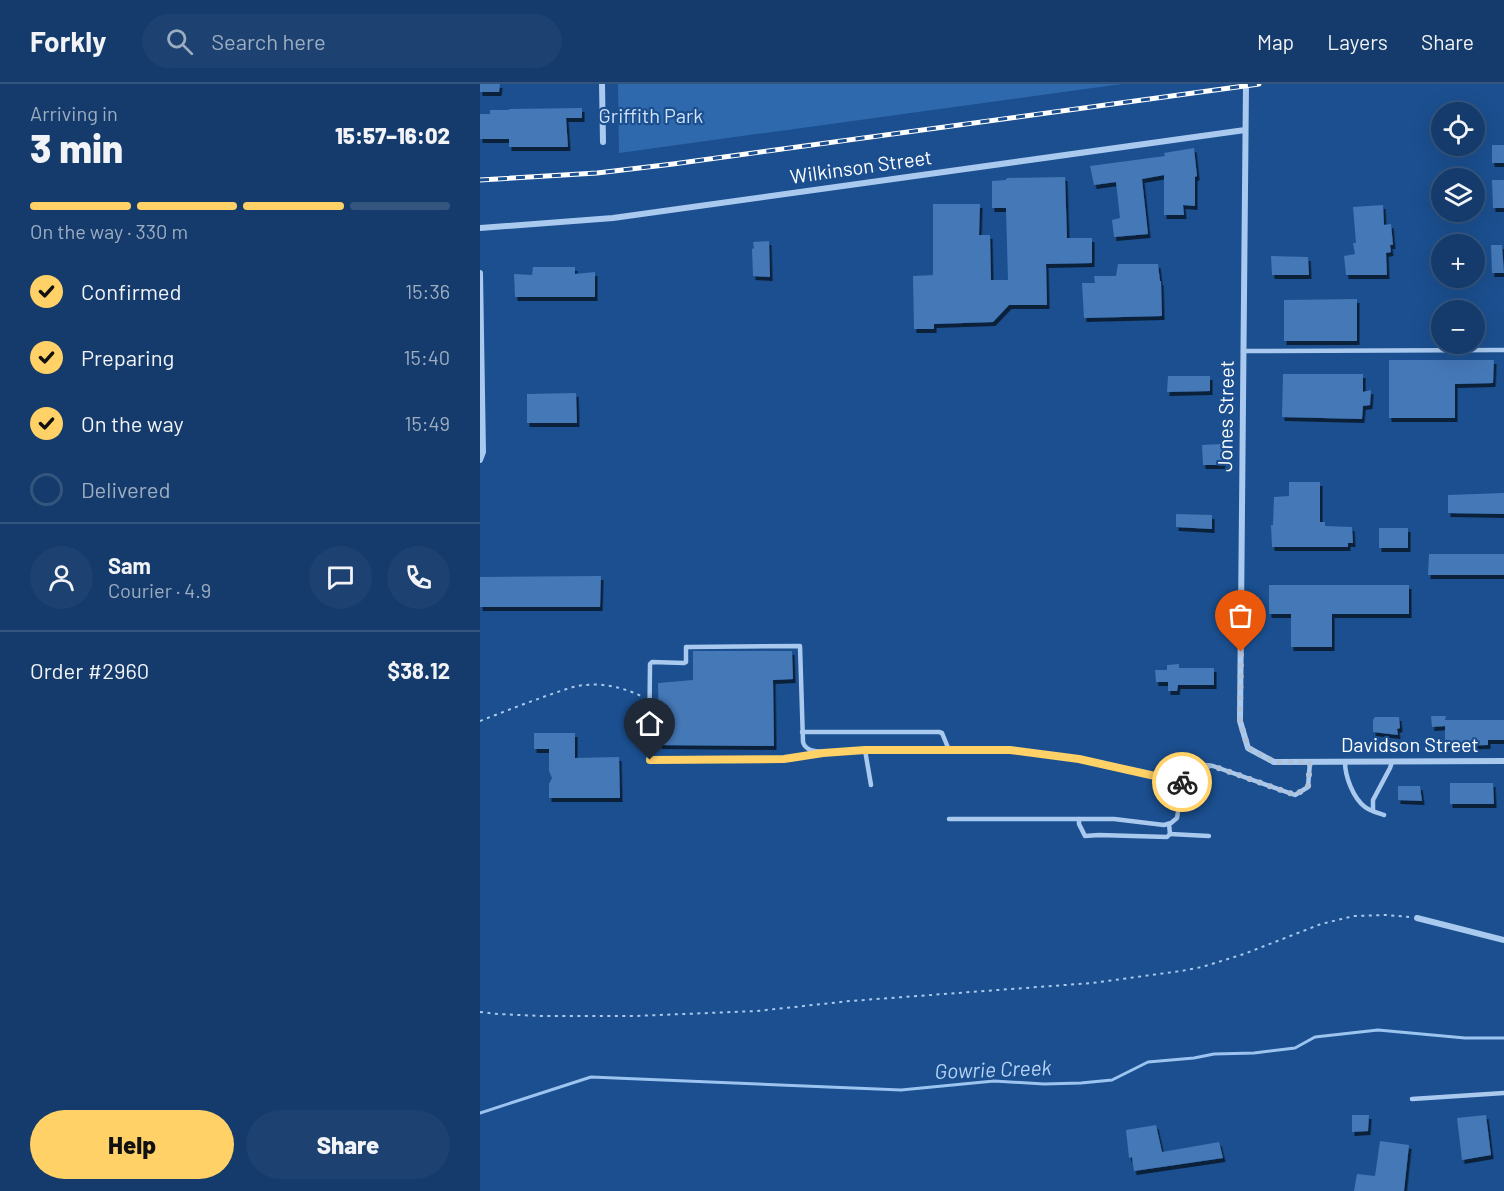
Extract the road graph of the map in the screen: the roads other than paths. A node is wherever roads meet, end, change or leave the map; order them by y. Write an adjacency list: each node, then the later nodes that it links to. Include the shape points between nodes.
1 (602, 84): 4 (street)
2 (1246, 84): 3 (street, Jones Street)
3 (1245, 130): 5 (street, Wilkinson Street, via 613,218); 8 (street, Jones Street)
4 (603, 142)
5 (480, 228)
6 (480, 273): 9 (street, via 483,452)
7 (1504, 350): 8 (lane)
8 (1244, 351): 11 (street, Jones Street, via 1240,721)
9 (480, 460)
10 (802, 732): 13 (lane, via 939,732); 14 (lane, via 804,747); 14 (lane, via 800,646 686,647 684,663 650,664 650,760 764,760)
11 (1248, 748): 16 (street, Davidson Street, via 1274,762)
12 (865, 750): 13 (lane); 14 (lane); 20 (lane)
13 (949, 750): 19 (lane, via 1056,755)
14 (829, 752)
15 (1504, 761): 18 (street, Davidson Street)
16 (1310, 762): 17 (street, Davidson Street); 19 (lane, via 1308,787 1295,795 1206,765)
17 (1345, 762): 18 (street, Davidson Street); 21 (lane, via 1357,797)
18 (1392, 762): 21 (lane, via 1373,800)
19 (1185, 782): 25 (lane, via 1177,818)
20 (871, 785)
21 (1373, 811): 22 (lane)
22 (1384, 815)
23 (949, 819): 24 (lane)
24 (1078, 819): 25 (lane); 26 (lane, via 1085,836)
25 (1169, 824): 26 (lane)
26 (1170, 834): 27 (lane)
27 (1209, 836)
28 (1417, 918): 29 (street)
29 (1504, 940)
30 (1504, 1093): 31 (lane)
31 (1412, 1099)

